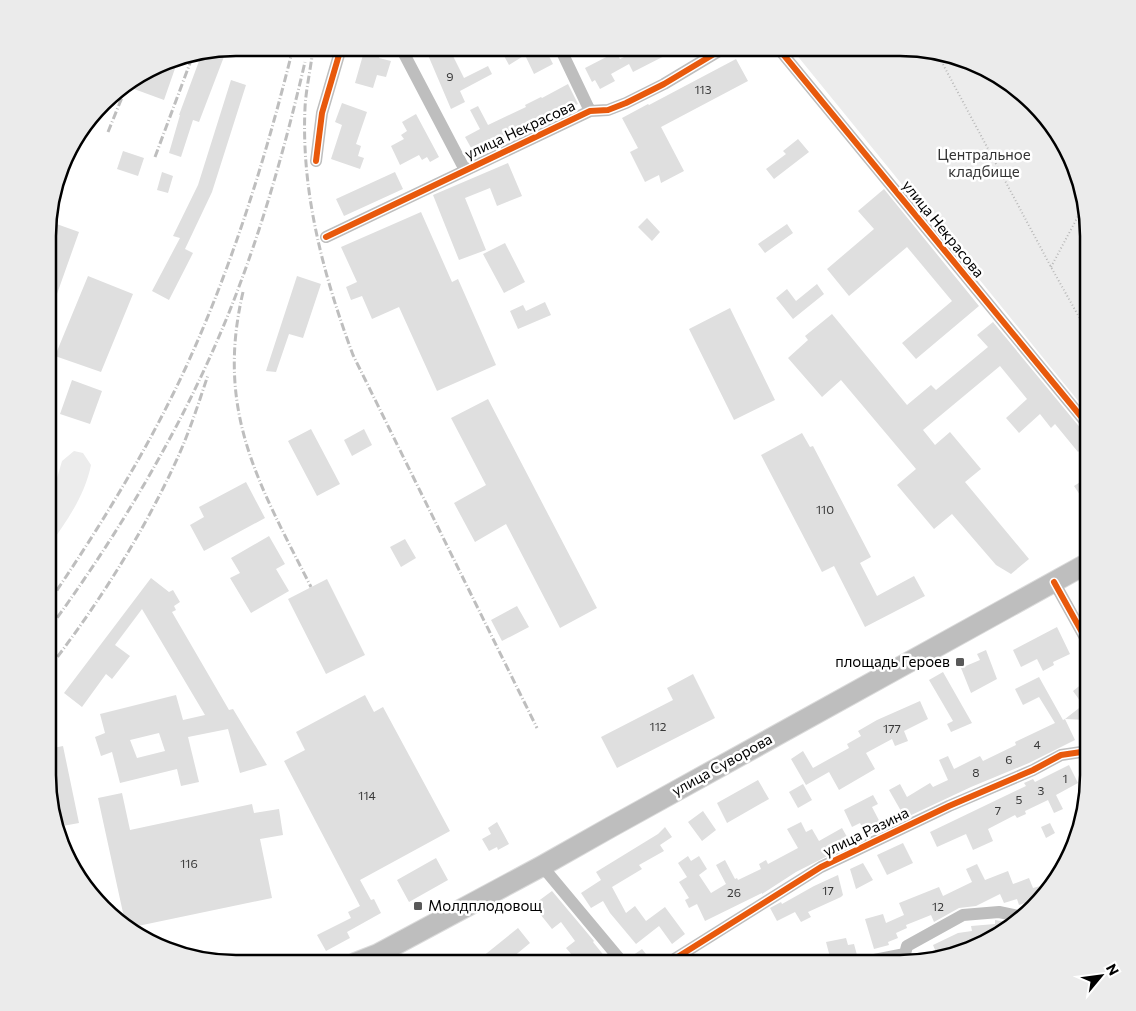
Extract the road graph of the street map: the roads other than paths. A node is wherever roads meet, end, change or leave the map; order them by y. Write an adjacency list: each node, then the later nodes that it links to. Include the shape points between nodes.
1 (339, 56): 7 (street, via 322,113)
2 (405, 56): 8 (street)
3 (564, 56): 6 (street)
4 (711, 56): 6 (street, улица Некрасова, via 626,103 608,110)
5 (785, 56): 10 (street, улица Некрасова)
6 (590, 111): 8 (street, улица Некрасова)
7 (316, 162)
8 (465, 170): 9 (street, улица Некрасова)
9 (326, 237)
10 (1080, 415)
11 (1080, 567): 12 (main road, улица Суворова)
12 (1054, 582): 13 (street); 15 (main road, улица Суворова)
13 (1080, 629)
14 (1080, 752): 19 (street, улица Разина, via 1061,755 821,867)
15 (542, 866): 17 (main road, улица Суворова); 18 (street)
16 (1013, 915): 20 (street, via 999,912 963,914 907,946 905,954)
17 (388, 955)
18 (616, 955)
19 (681, 955)
20 (900, 955)

